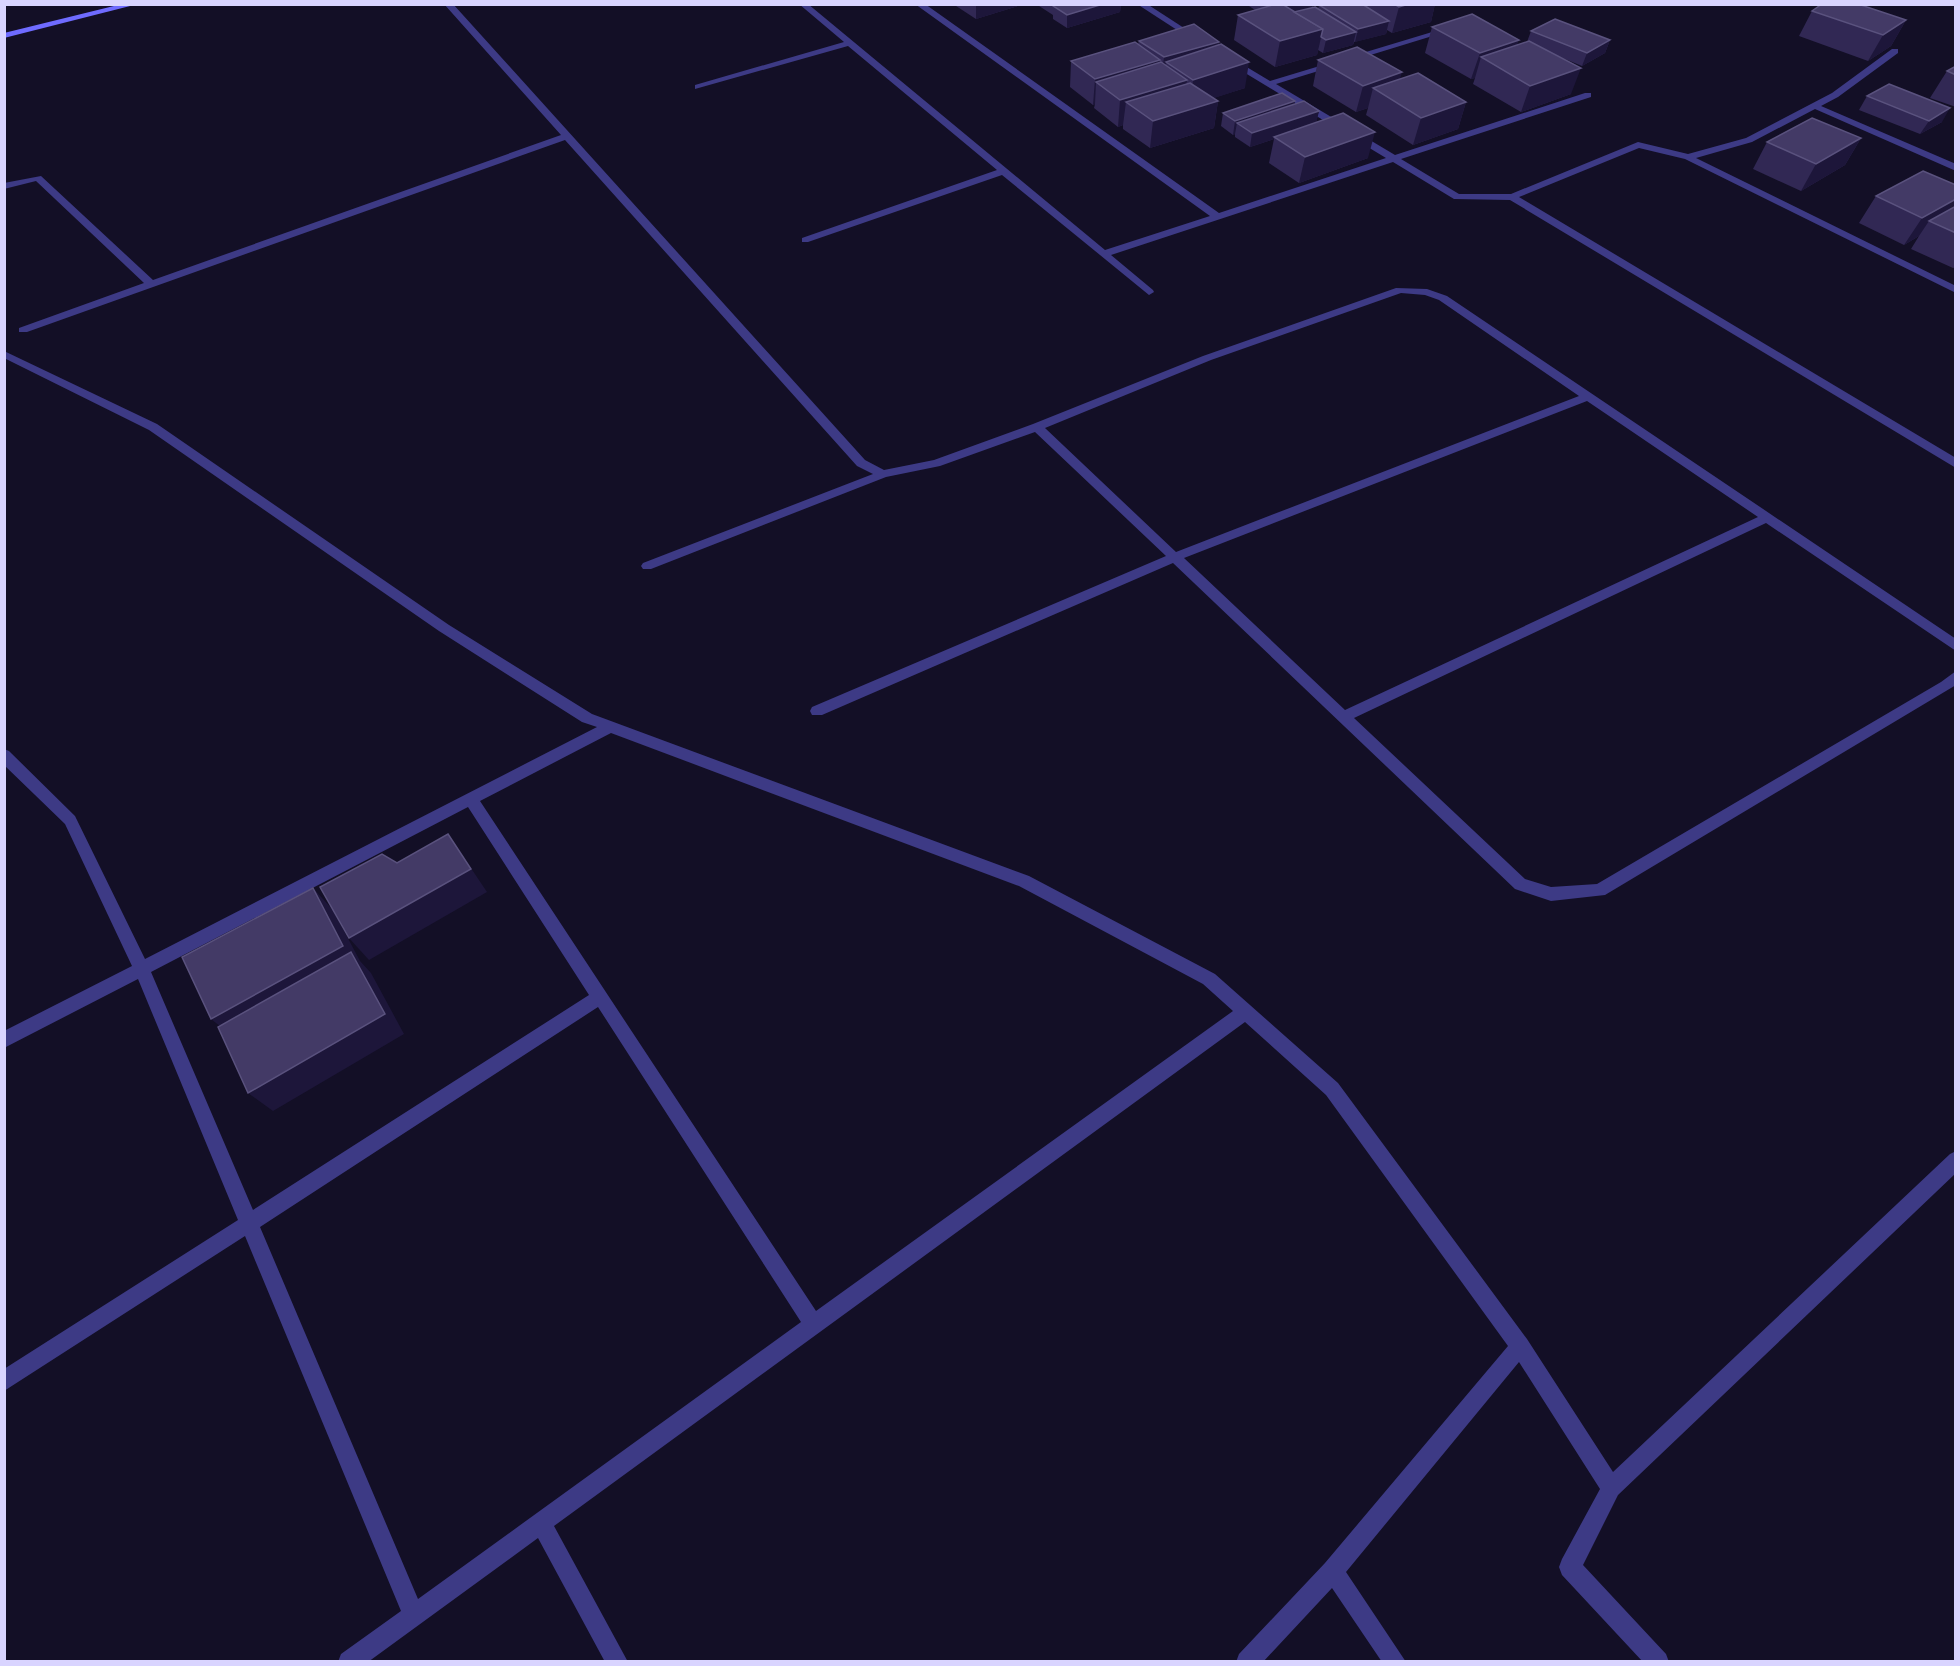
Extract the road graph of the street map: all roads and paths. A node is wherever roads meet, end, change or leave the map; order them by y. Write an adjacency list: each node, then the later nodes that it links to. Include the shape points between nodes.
1 (134, 4): 7 (street)
2 (448, 4): 16 (street)
3 (803, 4): 8 (street)
4 (919, 4): 23 (street)
5 (1144, 5): 9 (street)
6 (1455, 26): 12 (street)
7 (4, 36)
8 (850, 44): 13 (street); 20 (street)
9 (1211, 48)
10 (1895, 51): 15 (street)
11 (1221, 54): 12 (street)
12 (1269, 84): 18 (street)
13 (698, 87)
14 (1588, 94): 18 (street)
15 (1815, 106): 17 (street, via 1749,140); 19 (street)
16 (567, 136): 26 (street); 34 (street, via 861,463)
17 (1688, 157): 22 (street, via 1638,145); 27 (street)
18 (1391, 158): 22 (street, via 1457,197); 23 (street)
19 (1956, 168)
20 (1004, 171): 24 (street); 25 (street)
21 (4, 186): 26 (street, via 38,178)
22 (1512, 197): 33 (street)
23 (1217, 216): 25 (street)
24 (805, 240)
25 (1104, 254): 28 (street)
26 (151, 284): 29 (street)
27 (1956, 290)
28 (1149, 292)
29 (22, 330)
30 (4, 354): 42 (street, via 153,427 444,628 587,718)
31 (1589, 396): 32 (street, via 1443,298 1400,290 1207,358); 35 (street); 36 (street)
32 (1037, 427): 34 (street, via 936,463); 36 (street)
33 (1956, 464)
34 (883, 474): 37 (street)
35 (1767, 518): 38 (street); 41 (street)
36 (1174, 557): 40 (street); 41 (street)
37 (647, 566)
38 (1956, 646)
39 (1956, 676): 41 (street, via 1946,686 1600,890 1551,894 1520,884)
40 (817, 711)
41 (1344, 717)
42 (610, 727): 44 (street); 47 (street, via 1024,881 1209,978)
43 (4, 754): 45 (street, via 70,820)
44 (471, 799): 45 (street); 46 (street)
45 (142, 969): 48 (street); 50 (street)
46 (600, 997): 50 (street); 51 (street)
47 (1245, 1012): 51 (street); 52 (street, via 1332,1089)
48 (4, 1040)
49 (1956, 1160): 54 (street)
50 (249, 1224): 53 (street); 57 (street)
51 (814, 1325): 55 (street)
52 (1520, 1346): 54 (street); 56 (street)
53 (4, 1381)
54 (1611, 1488): 62 (street, via 1570,1567)
55 (541, 1523): 57 (street); 59 (street)
56 (1333, 1571): 60 (street); 61 (street)
57 (414, 1615): 58 (street)
58 (350, 1662)
59 (617, 1662)
60 (1246, 1662)
61 (1395, 1662)
62 (1658, 1662)

